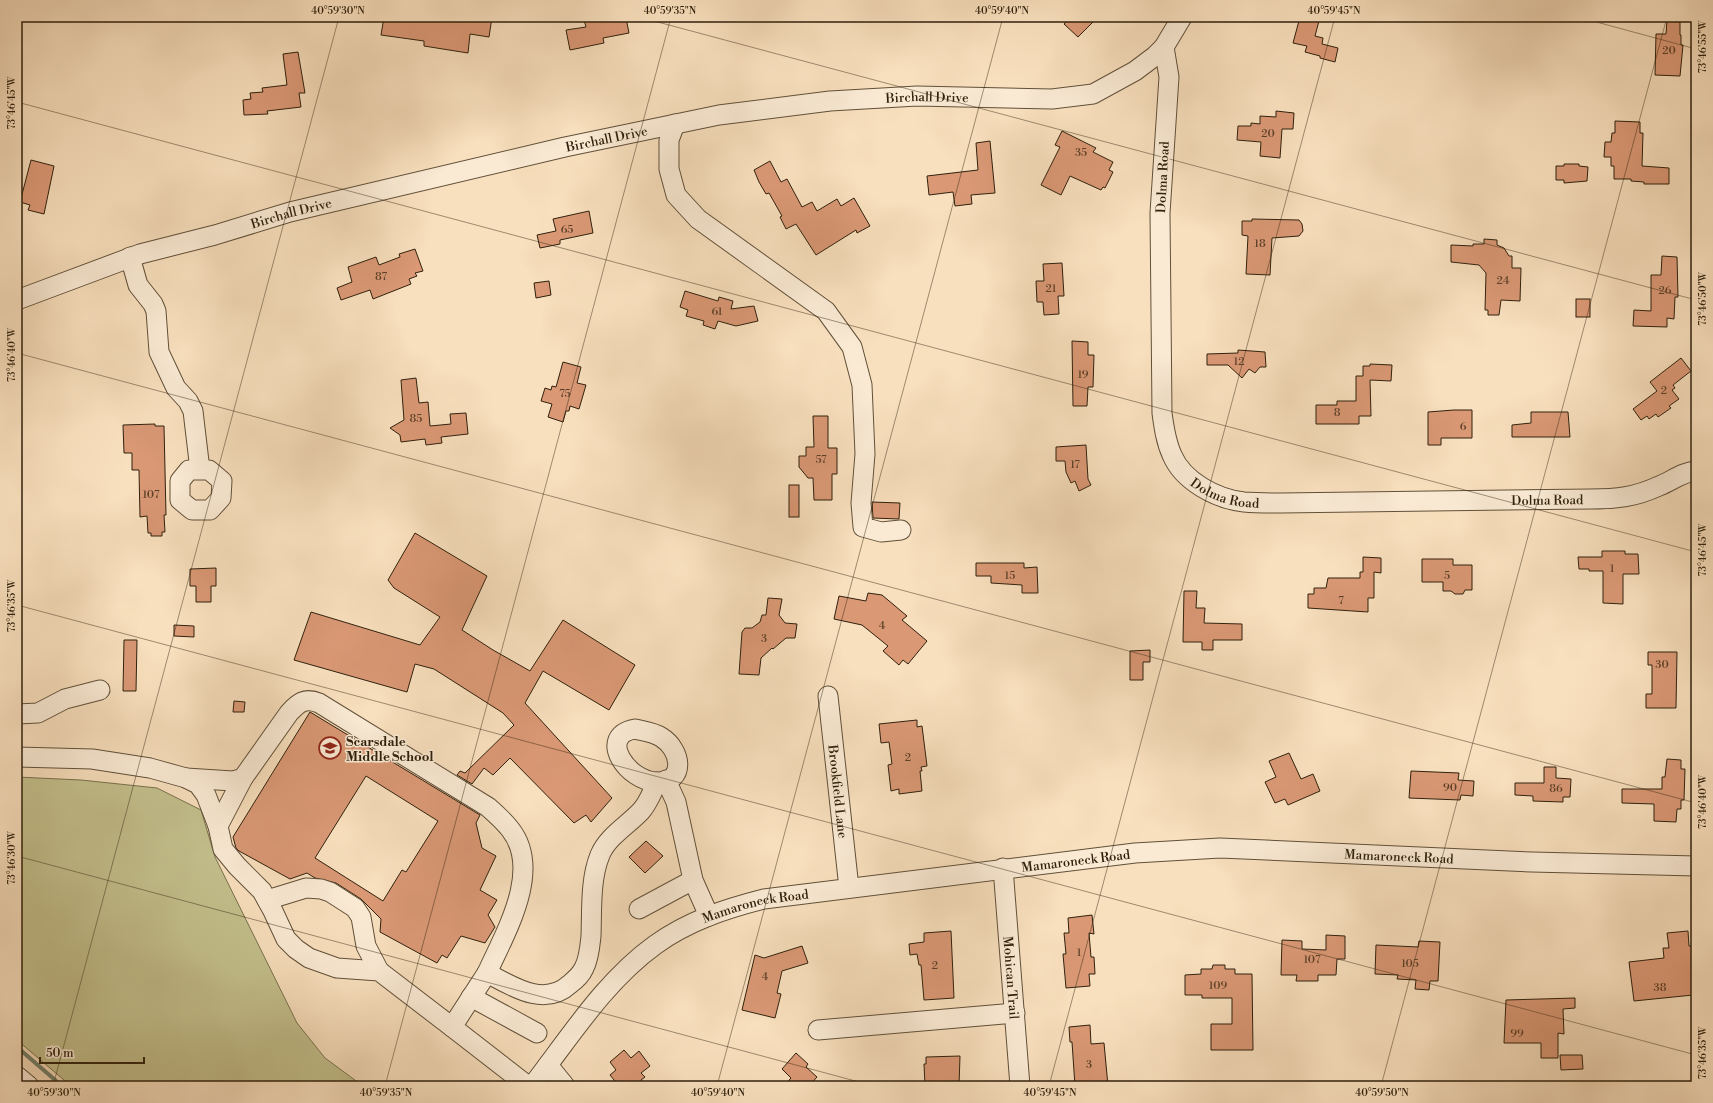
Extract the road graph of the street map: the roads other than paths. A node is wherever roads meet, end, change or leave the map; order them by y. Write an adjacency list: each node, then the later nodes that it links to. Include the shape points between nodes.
1 (1182, 17): 2 (street, Birchall Drive)
2 (1164, 47): 3 (street, Birchall Drive, via 1135,71 1093,94 1028,99 917,96 830,101 719,115); 6 (street, Dolma Road, via 1169,77 1160,213 1162,413 1166,440 1172,457 1192,481 1207,490 1242,502 1623,499 1640,494)
3 (675, 124): 4 (street, Birchall Drive, via 290,212); 8 (street, via 669,140 669,169 676,195 698,218 826,311 852,347 862,385 865,454 861,503 864,527 881,532)
4 (130, 257): 5 (street, Birchall Drive); 7 (street, via 138,285 156,311 159,352 176,388 193,411)
5 (17, 300)
6 (1693, 469)
7 (200, 470)
8 (901, 530)
9 (100, 690): 11 (street, via 65,699 38,713)
10 (828, 696): 19 (street, Brookfield Lane)
11 (17, 714)
12 (17, 757): 13 (street, via 92,759 150,768)
13 (186, 778): 14 (street, via 233,781); 15 (street, via 198,784 206,795)
14 (242, 778): 15 (street); 24 (street, via 295,706 310,699 488,807 516,837 522,859 522,874 516,910)
15 (218, 826): 20 (street, via 223,849 236,866 262,891)
16 (1696, 866): 17 (street, Mamaroneck Road, via 1532,862 1220,848 1135,853)
17 (1003, 868): 19 (street, Mamaroneck Road); 26 (street, Mohican Trail)
18 (693, 880): 21 (street); 22 (street); 24 (street, via 676,802 661,781 641,811 601,853 595,875 587,961 579,976 566,988 542,995 526,992)
19 (848, 888): 22 (street, Mamaroneck Road, via 764,899)
20 (267, 900): 23 (street, via 286,939 309,958 337,968); 23 (street, via 306,888 330,892 355,908 362,917 366,946)
21 (639, 909)
22 (709, 916): 30 (street, Mamaroneck Road, via 656,944 635,961 598,1000)
23 (379, 971): 27 (street)
24 (487, 973): 25 (street)
25 (471, 997): 27 (street); 29 (street)
26 (1015, 1013): 28 (street); 36 (street, Mohican Trail)
27 (452, 1027): 33 (street)
28 (818, 1030)
29 (538, 1033)
30 (548, 1065): 34 (street, Mamaroneck Road); 35 (street)
31 (17, 1076): 32 (street)
32 (28, 1086)
33 (528, 1086)
34 (532, 1086)
35 (565, 1086)
36 (1020, 1086)

